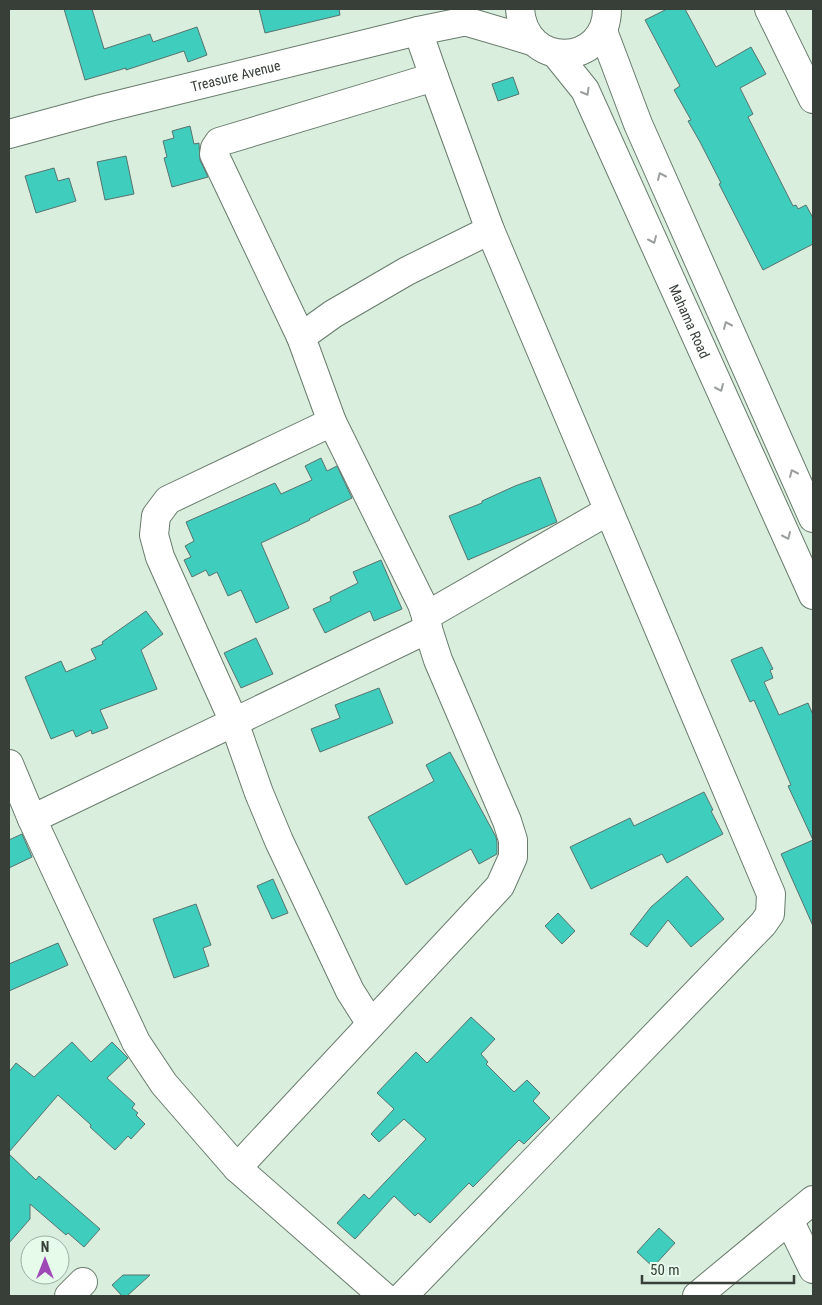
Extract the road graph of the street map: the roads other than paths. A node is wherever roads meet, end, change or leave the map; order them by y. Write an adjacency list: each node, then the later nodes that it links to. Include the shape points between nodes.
1 (497, 9): 4 (street, Treasure Avenue)
2 (520, 9): 7 (street, via 524,30)
3 (769, 9): 10 (street)
4 (463, 17): 6 (street, Treasure Avenue); 7 (street, Treasure Avenue)
5 (605, 20): 8 (street, via 594,42 583,50); 16 (street, one-way to 5, via 638,124)
6 (418, 31): 9 (street); 11 (street, Treasure Avenue)
7 (532, 41): 8 (street, Treasure Avenue)
8 (556, 54): 17 (street, Mahama Road, one-way to 17, via 585,90)
9 (434, 77): 12 (street); 13 (street, via 219,142 215,148 214,154)
10 (813, 99)
11 (9, 134)
12 (490, 230): 13 (street, via 407,271 333,314); 15 (street)
13 (301, 337): 14 (street)
14 (332, 422): 18 (street, via 422,604); 19 (street, via 168,500 156,516 154,535 160,557)
15 (608, 511): 18 (street); 28 (street, via 771,894 770,914)
16 (813, 518)
17 (813, 595)
18 (427, 622): 19 (street); 22 (street, via 438,660 507,821 513,840 513,857 500,886)
19 (234, 722): 21 (street); 22 (street, via 279,840 350,991)
20 (9, 764): 21 (street)
21 (32, 819): 23 (street, via 136,1042 164,1084)
22 (371, 1024): 23 (street)
23 (237, 1168): 27 (street)
24 (813, 1200): 25 (street)
25 (789, 1220): 26 (street); 29 (street)
26 (813, 1269)
27 (383, 1296)
28 (403, 1296)
29 (697, 1296)

